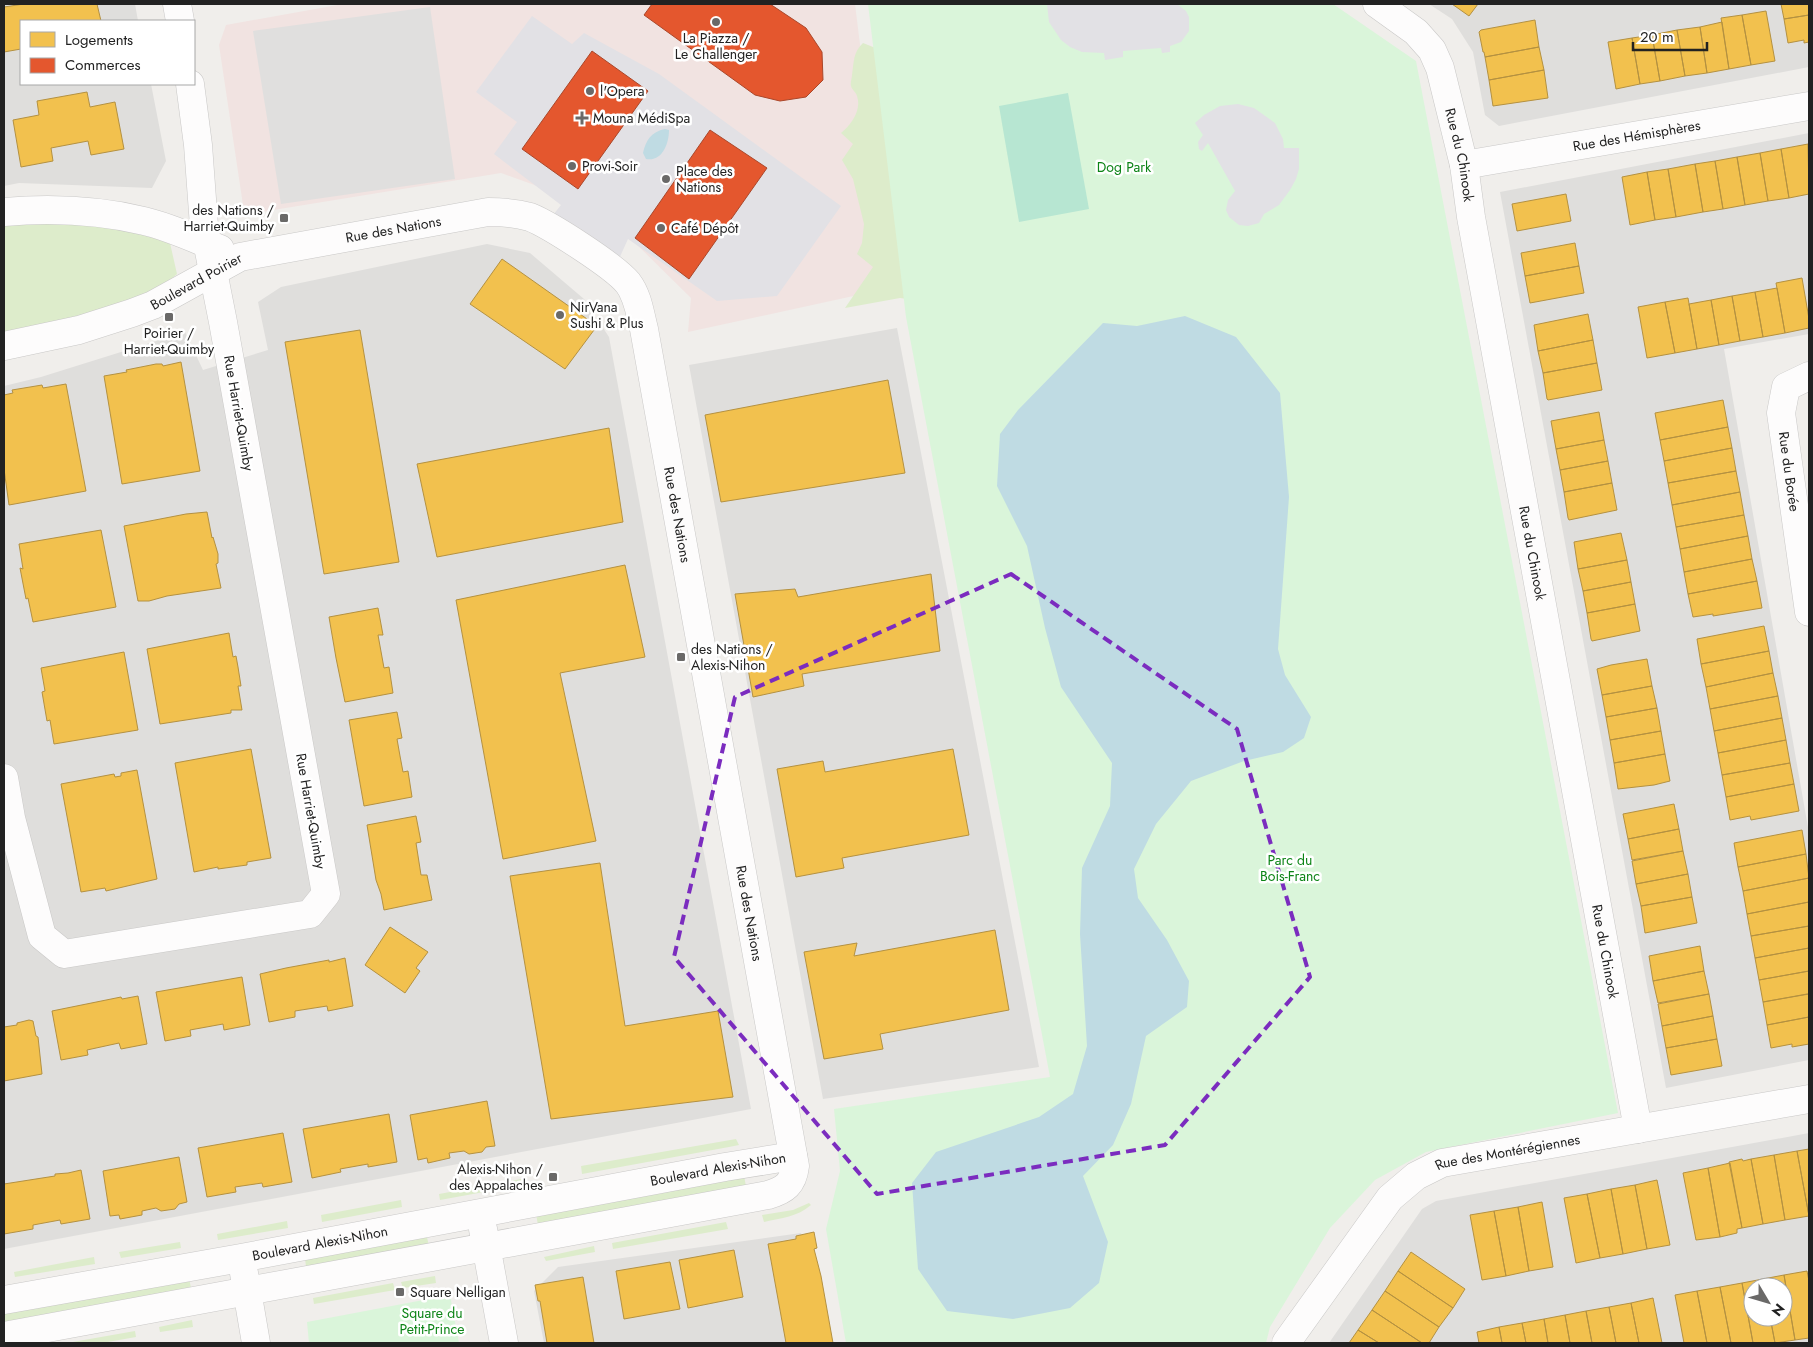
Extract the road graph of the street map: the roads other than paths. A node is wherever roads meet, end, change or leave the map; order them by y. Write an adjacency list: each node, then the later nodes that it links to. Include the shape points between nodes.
1 (177, 4): 3 (street)
2 (1377, 4): 6 (street, Rue du Chinook, via 1416,32 1432,50 1440,68)
3 (180, 20)
4 (190, 85): 8 (street, Rue Harriet-Quimby)
5 (1809, 106): 6 (street, Rue des Hémisphères)
6 (1464, 165): 17 (street, Rue du Chinook)
7 (4, 212): 8 (street, Boulevard Poirier, via 60,210 119,216 146,221)
8 (207, 244): 9 (street, Boulevard Poirier); 10 (street, Rue Harriet-Quimby)
9 (240, 256): 10 (street, Boulevard Poirier); 18 (street, Rue des Nations, via 506,212 545,224 614,270 633,291 644,330)
10 (212, 271): 11 (street, Boulevard Poirier, via 153,305 132,313 72,332); 15 (street, Rue Harriet-Quimby, via 326,894 310,914 64,954 42,936)
11 (4, 346)
12 (1809, 376): 13 (street, Rue du Borée, via 1786,387 1781,413)
13 (1809, 612)
14 (4, 778): 15 (street, Rue Harriet-Quimby)
15 (7, 819)
16 (1809, 1099): 17 (street, Rue des Montérégiennes)
17 (1638, 1129): 27 (street, Rue des Montérégiennes, via 1442,1164 1416,1176 1390,1198)
18 (793, 1156): 19 (street, Boulevard Alexis-Nihon); 20 (street, Boulevard Alexis-Nihon, via 794,1174 780,1192)
19 (480, 1213): 20 (street); 21 (street, Boulevard Alexis-Nihon)
20 (486, 1246): 22 (street, Boulevard Alexis-Nihon); 26 (street)
21 (241, 1258): 22 (street); 23 (street, Boulevard Alexis-Nihon)
22 (247, 1292): 24 (street, Boulevard Alexis-Nihon); 25 (street)
23 (4, 1300)
24 (4, 1336)
25 (256, 1343)
26 (504, 1343)
27 (1286, 1343)

